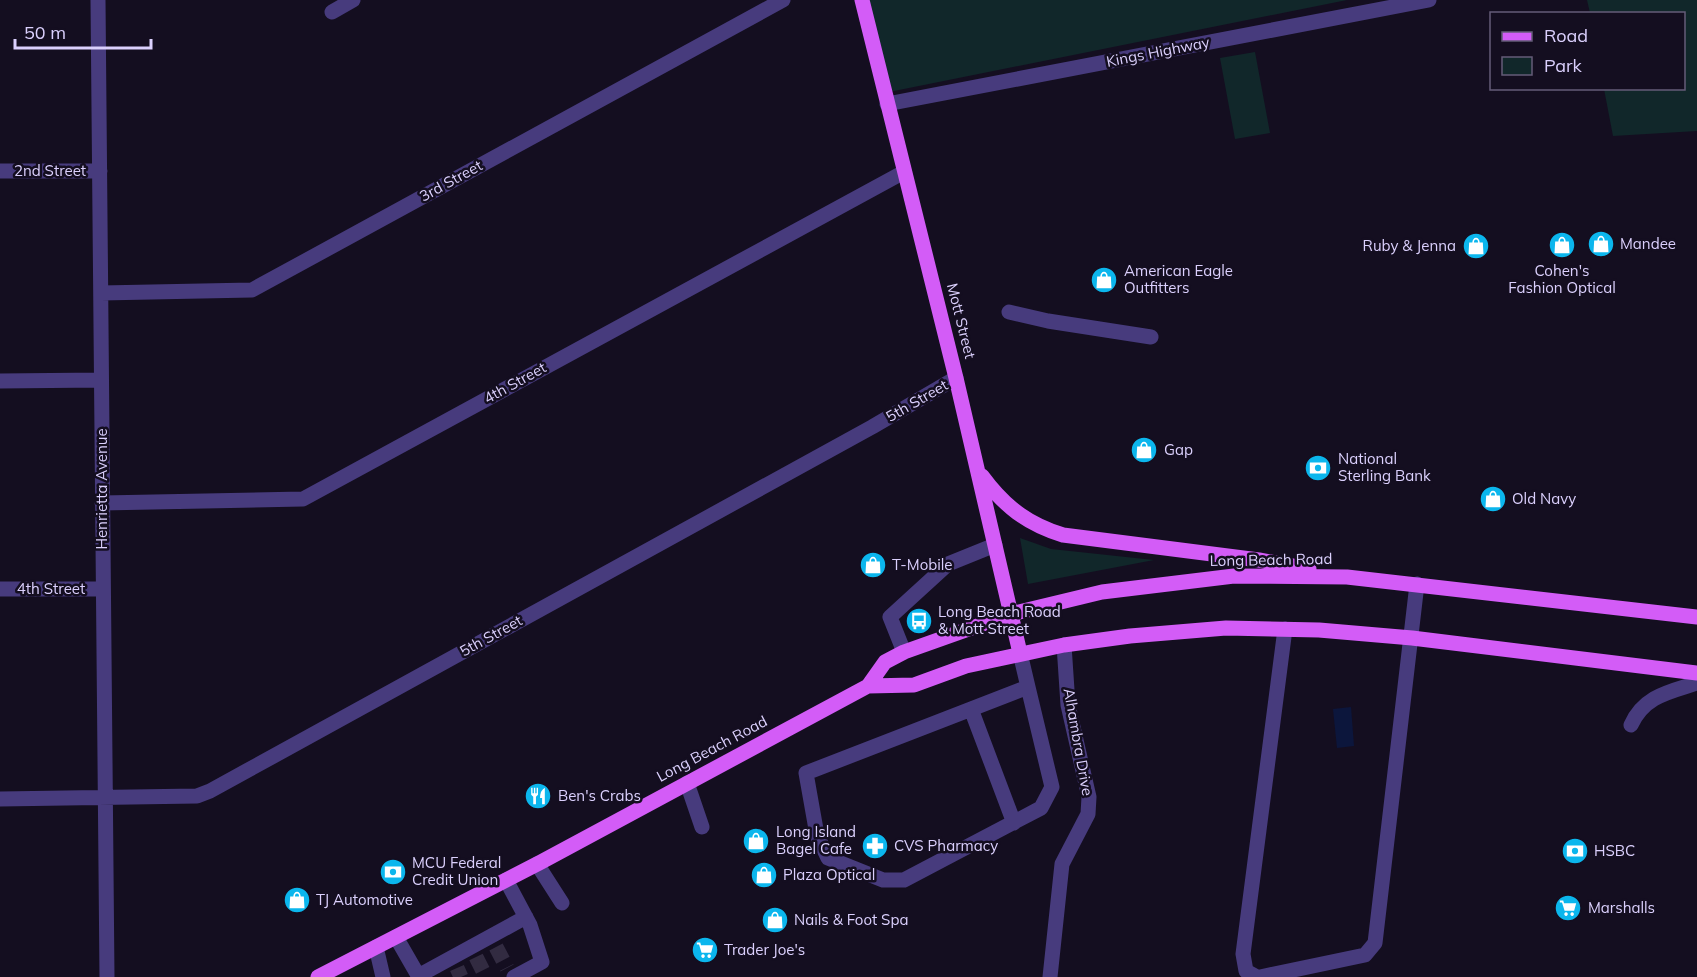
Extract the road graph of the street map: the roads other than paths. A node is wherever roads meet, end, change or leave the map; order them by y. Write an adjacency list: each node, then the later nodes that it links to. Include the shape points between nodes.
1 (98, 0): 9 (street, Henrietta Avenue)
2 (353, 0): 6 (street)
3 (783, 0): 11 (street, 3rd Street, via 252,290)
4 (862, 0): 7 (main road, Mott Street)
5 (1429, 0): 7 (street, Kings Highway)
6 (332, 12)
7 (887, 104): 10 (main road, Mott Street)
8 (0, 171): 9 (street, 2nd Street)
9 (100, 171): 11 (street, Henrietta Avenue)
10 (904, 172): 14 (main road, Mott Street); 18 (street, 4th Street, via 303,499)
11 (101, 293): 15 (street, Henrietta Avenue)
12 (1010, 312): 13 (street)
13 (1151, 337)
14 (956, 378): 17 (main road, Mott Street); 38 (street, 5th Street, via 210,791 197,796)
15 (101, 380): 16 (street); 18 (street, Henrietta Avenue)
16 (0, 381)
17 (978, 470): 19 (main road, Mott Street); 20 (main road, via 1017,514 1064,535 1259,560)
18 (102, 503): 22 (street, Henrietta Avenue)
19 (995, 545): 24 (main road, Mott Street); 29 (street, via 948,564 890,617)
20 (1347, 577): 21 (main road, Long Beach Road); 24 (main road, Long Beach Road, via 1234,576 1172,582 1102,592)
21 (1416, 584): 25 (main road, Long Beach Road); 27 (street)
22 (103, 589): 23 (street, 4th Street); 38 (street, Henrietta Avenue)
23 (0, 590)
24 (1011, 614): 29 (main road, Long Beach Road); 30 (main road, Mott Street)
25 (1697, 617)
26 (1285, 628): 27 (main road, Long Beach Road); 28 (main road, Long Beach Road, via 1226,628); 54 (street, via 1244,954 1246,971)
27 (1412, 638): 31 (main road, Long Beach Road); 54 (street, via 1375,943 1365,955)
28 (1065, 645): 30 (main road, Long Beach Road); 53 (street, Alhambra Drive, via 1068,705 1089,797 1088,814 1062,864)
29 (904, 652): 33 (main road, Long Beach Road, via 885,662)
30 (1020, 653): 33 (main road, Long Beach Road, via 966,666 914,685); 34 (street)
31 (1697, 674)
32 (1697, 683): 36 (street, via 1648,700)
33 (868, 686): 37 (main road, Long Beach Road)
34 (1028, 687): 35 (street); 40 (street, via 1052,787 1041,808)
35 (970, 709): 40 (street); 40 (street, via 806,772 818,835 828,858 883,880 904,880)
36 (1631, 725)
37 (687, 783): 41 (street); 42 (main road, Long Beach Road)
38 (105, 798): 39 (street, 5th Street); 50 (street, Henrietta Avenue)
39 (0, 799)
40 (1014, 823)
41 (702, 827)
42 (537, 864): 43 (main road, Long Beach Road); 44 (street)
43 (506, 880): 45 (street); 46 (main road, Long Beach Road)
44 (562, 903)
45 (526, 917): 48 (street, via 542,962); 49 (street, via 493,942)
46 (396, 937): 47 (main road, Long Beach Road); 49 (street)
47 (376, 947): 51 (main road, Long Beach Road); 52 (street)
48 (511, 974)
49 (419, 976)
50 (107, 977)
51 (318, 977)
52 (382, 977)
53 (1050, 977)
54 (1259, 977)

